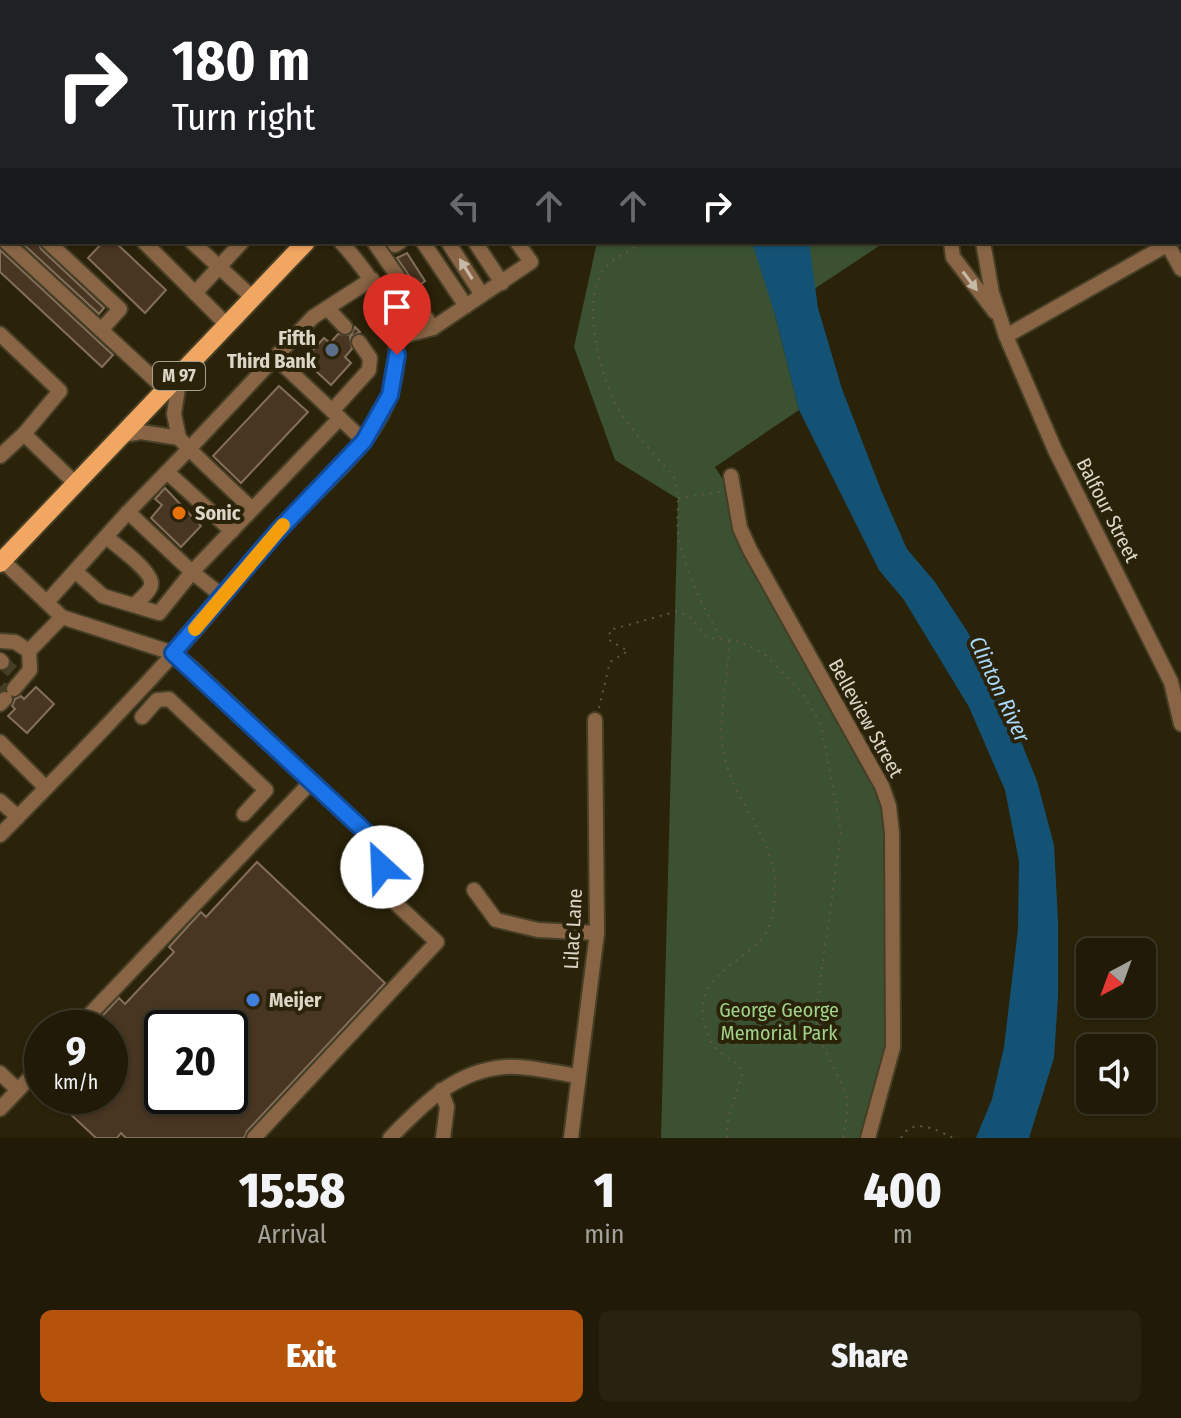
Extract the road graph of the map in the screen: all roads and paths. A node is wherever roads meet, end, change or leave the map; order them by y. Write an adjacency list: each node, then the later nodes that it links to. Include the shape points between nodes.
1 (8, 244): 31 (street)
2 (50, 244): 31 (street, via 120,309)
3 (194, 244): 18 (street)
4 (240, 244): 18 (street)
5 (304, 244): 24 (main road, M 97)
6 (343, 244): 20 (street)
7 (375, 244): 30 (street)
8 (424, 244): 25 (street)
9 (449, 244): 23 (street, one-way to 9)
10 (476, 244): 21 (street)
11 (518, 244): 21 (street, via 531,262)
12 (638, 244): 48 (path, via 604,270 592,314 610,394 674,477)
13 (951, 244): 27 (street, Balfour Street, one-way to 27, via 953,257)
14 (983, 244): 27 (street, Balfour Street)
15 (1166, 244): 33 (street)
16 (1176, 244): 19 (street)
17 (149, 248): 22 (street)
18 (219, 267): 22 (street); 24 (street)
19 (1181, 269)
20 (372, 279): 26 (street); 34 (street, via 389,308)
21 (502, 283): 23 (street)
22 (195, 293): 28 (street)
23 (482, 295): 25 (street)
24 (253, 298): 28 (main road, M 97)
25 (466, 306): 30 (street)
26 (327, 308): 29 (street); 36 (street)
27 (998, 315): 33 (street, Balfour Street)
28 (227, 325): 37 (main road, M 97)
29 (345, 327)
30 (433, 328): 34 (street)
31 (101, 330): 38 (street)
32 (0, 334): 40 (street, via 60,391)
33 (1006, 336): 65 (street, Balfour Street, via 1055,450)
34 (395, 338): 42 (street, via 390,395)
35 (359, 342): 39 (street, via 370,358 369,370)
36 (276, 358): 39 (street); 43 (street)
37 (180, 375): 38 (main road, M 97); 43 (street, via 174,414)
38 (166, 390): 41 (main road, M 97)
39 (336, 414): 42 (street); 49 (street)
40 (24, 434): 44 (street); 47 (street)
41 (123, 435): 43 (street, via 133,431); 47 (main road, M 97)
42 (364, 441): 56 (street)
43 (184, 444): 45 (street); 49 (street)
44 (0, 456)
45 (167, 472): 50 (street); 51 (street)
46 (732, 483): 48 (path); 92 (street, Belleview Street, via 750,550 889,806 894,1025 884,1087)
47 (76, 484): 53 (main road, M 97)
48 (678, 498): 60 (path, via 678,532 688,574)
49 (252, 509): 51 (street)
50 (128, 512): 52 (street); 55 (street)
51 (232, 531): 55 (street)
52 (106, 537): 54 (street); 58 (street, via 152,581)
53 (1, 561): 57 (street)
54 (75, 571): 57 (street); 58 (street, via 103,596)
55 (192, 572): 56 (street); 58 (street, via 159,613)
56 (221, 595): 64 (street)
57 (47, 602): 59 (street)
58 (134, 605)
59 (62, 617): 63 (street); 64 (street)
60 (721, 639): 61 (path); 68 (path, via 700,632 684,613 610,630 609,640 628,651 610,662)
61 (729, 640): 90 (path, via 719,731 723,752 741,802 766,843 776,882 769,926 761,940 723,968 704,1001 709,1040 743,1071); 91 (path, via 763,653 801,691 821,725 841,832 816,1011 818,1035 846,1093)
62 (0, 641): 63 (street)
63 (29, 651): 66 (street, via 30,670)
64 (173, 653): 71 (street); 72 (street)
65 (1176, 677): 69 (street, Balfour Street)
66 (7, 685)
67 (142, 717): 74 (street, via 157,700 169,699 243,768 266,790)
68 (595, 720): 78 (street, Lilac Lane)
69 (1181, 724)
70 (0, 742): 72 (street)
71 (312, 781): 79 (street); 86 (street, via 372,838 388,896 437,942)
72 (46, 788): 75 (street)
73 (0, 801): 75 (street)
74 (244, 814)
75 (18, 817): 76 (street)
76 (0, 835)
77 (474, 890): 78 (street, via 496,920 538,930)
78 (597, 933): 81 (street, Lilac Lane)
79 (94, 1010)
80 (0, 1073): 83 (street)
81 (578, 1076): 84 (street, via 505,1067); 89 (street, Lilac Lane)
82 (24, 1084): 83 (street)
83 (18, 1090): 85 (street)
84 (441, 1090): 87 (street); 88 (street, via 447,1107)
85 (0, 1109)
86 (254, 1138)
87 (390, 1138)
88 (443, 1138)
89 (571, 1138)
90 (727, 1138)
91 (843, 1138)
92 (868, 1138)
93 (901, 1138): 94 (path, via 915,1126 925,1126)
94 (953, 1138)

